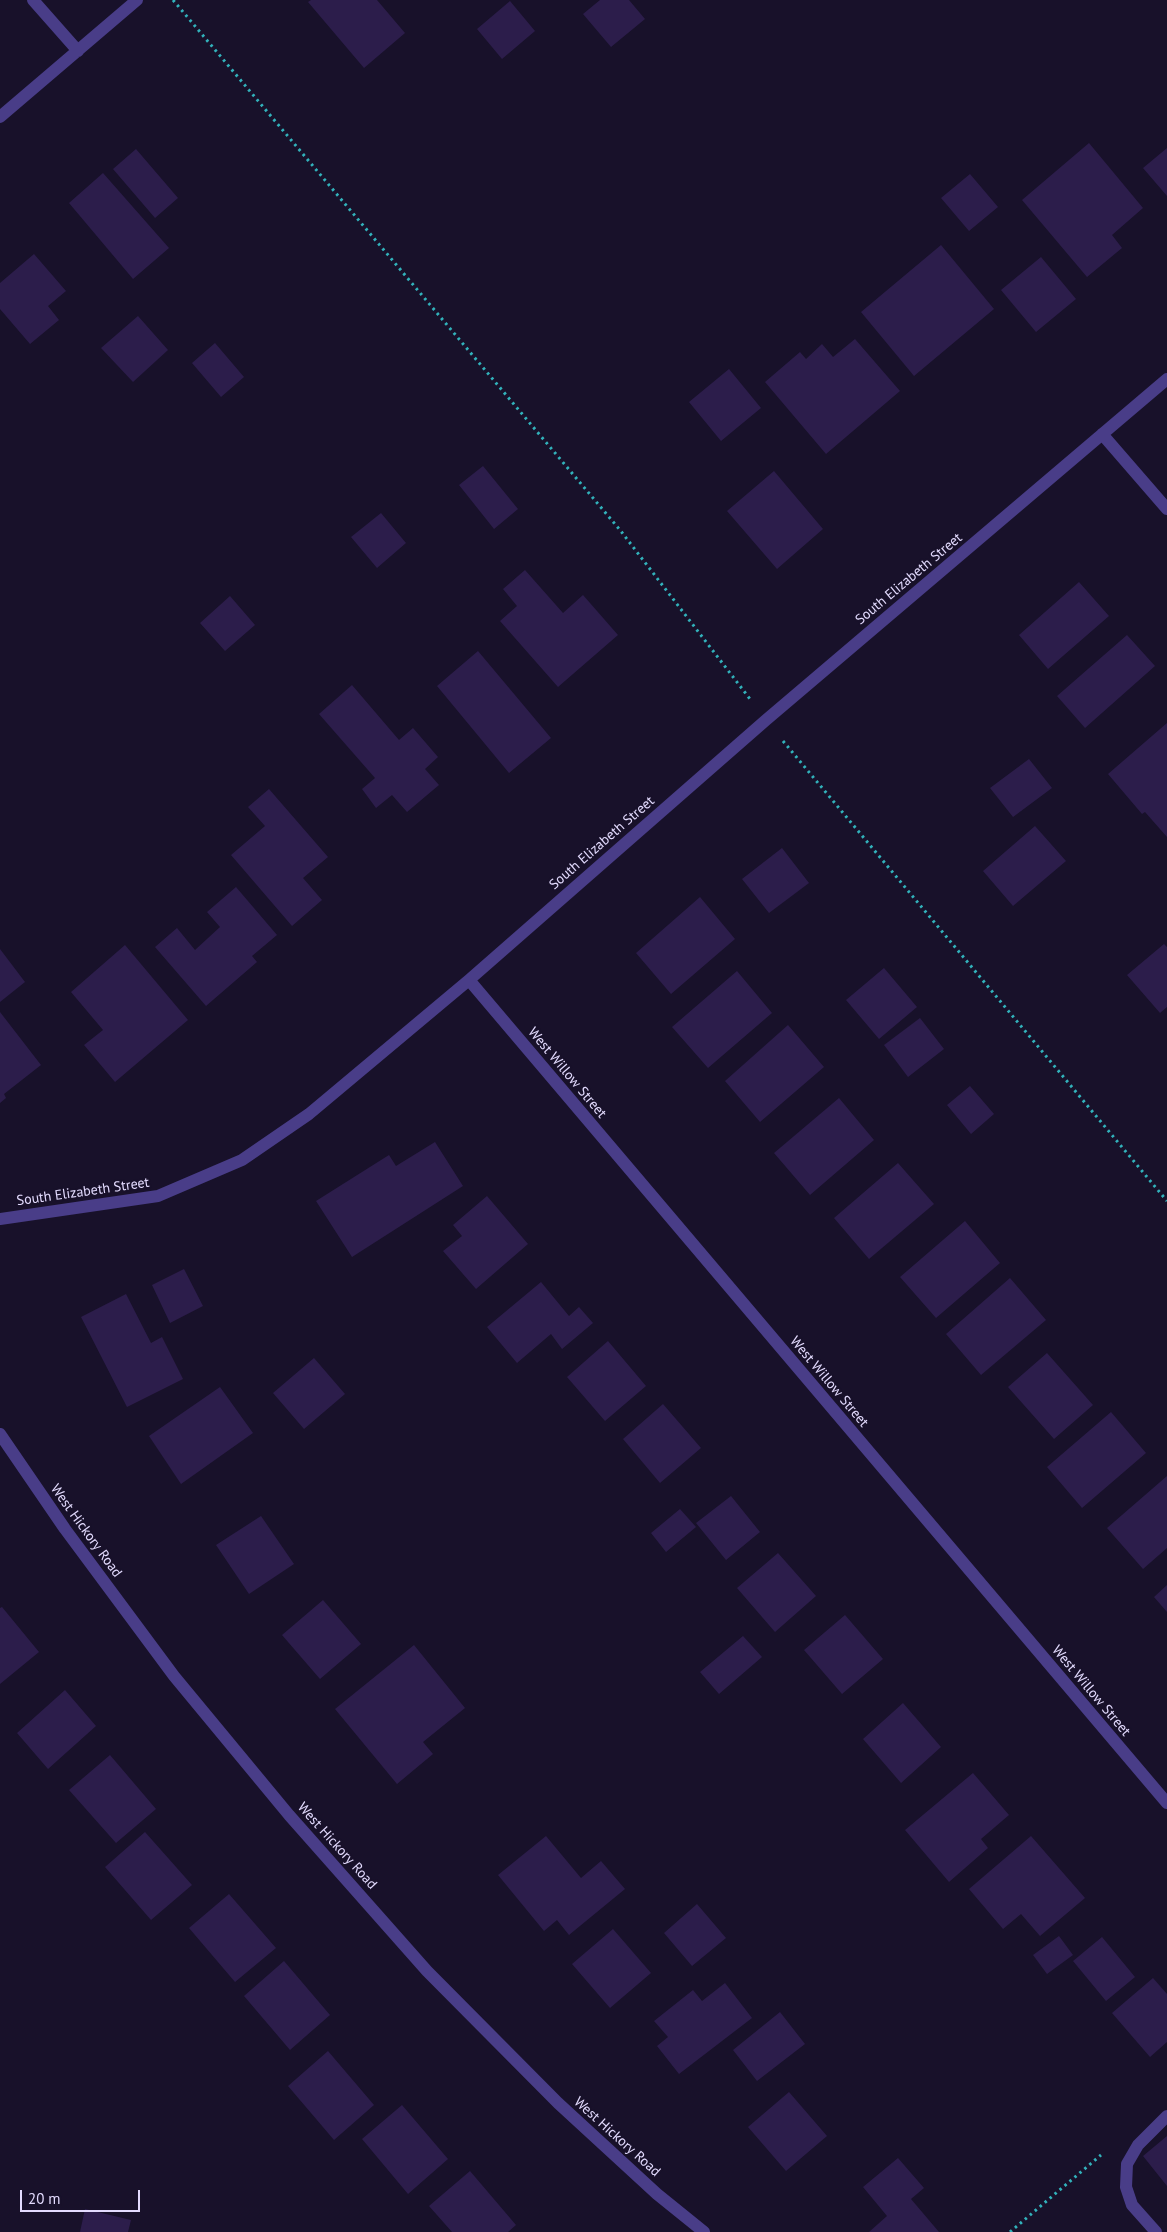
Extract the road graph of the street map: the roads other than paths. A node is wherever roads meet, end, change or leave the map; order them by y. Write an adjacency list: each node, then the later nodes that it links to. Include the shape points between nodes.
1 (33, 0): 3 (street)
2 (137, 0): 3 (street)
3 (78, 51): 4 (street)
4 (0, 117)
5 (1167, 378): 6 (street, South Elizabeth Street)
6 (1102, 434): 7 (street); 8 (street, South Elizabeth Street, via 766,720)
7 (1167, 509)
8 (469, 980): 9 (street, South Elizabeth Street, via 309,1114 242,1160 158,1196); 11 (street, West Willow Street)
9 (0, 1219)
10 (0, 1434): 13 (street, West Hickory Road, via 65,1529 174,1676 288,1815 428,1970 558,2103 657,2194)
11 (1167, 1803)
12 (1167, 2116): 14 (street, via 1138,2145 1127,2164 1126,2187 1132,2205)
13 (704, 2232)
14 (1156, 2232)

